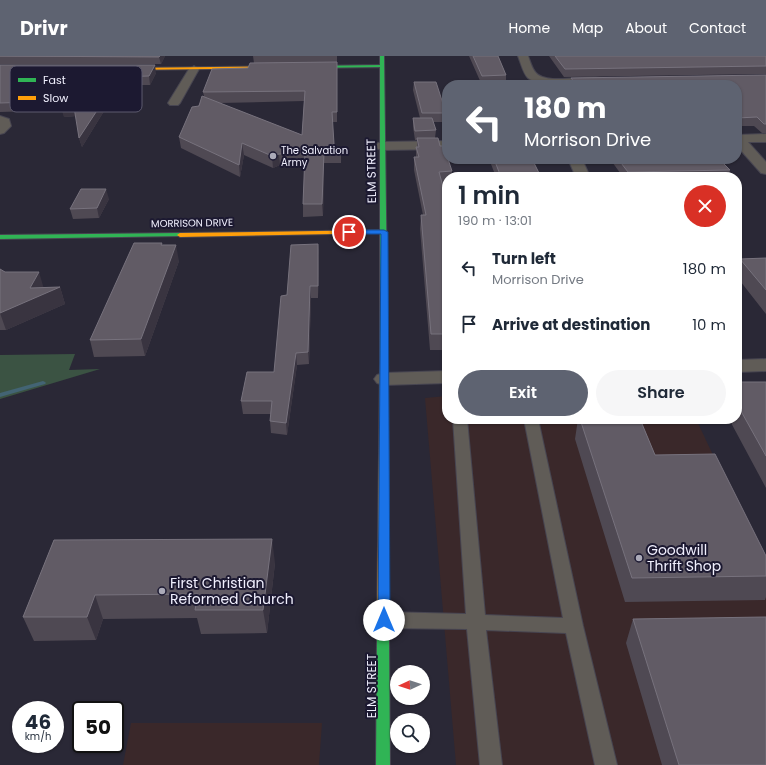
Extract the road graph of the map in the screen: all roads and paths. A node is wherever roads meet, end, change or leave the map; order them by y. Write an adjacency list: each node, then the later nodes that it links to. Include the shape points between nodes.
1 (382, 56): 3 (main road, ELM STREET)
2 (523, 56): 6 (street, via 531,75)
3 (382, 66): 4 (main road); 14 (main road, ELM STREET)
4 (194, 68): 5 (main road); 7 (street)
5 (142, 69)
6 (543, 80)
7 (174, 103)
8 (0, 120): 9 (street, via 5,122 5,126)
9 (0, 130)
10 (742, 138): 11 (street)
11 (766, 138)
12 (742, 143): 15 (street)
13 (442, 145): 14 (street)
14 (383, 146): 16 (main road, ELM STREET)
15 (766, 170)
16 (384, 232): 17 (main road, MORRISON DRIVE); 21 (main road, ELM STREET)
17 (0, 237)
18 (766, 365): 19 (street)
19 (742, 366)
20 (442, 377): 21 (street)
21 (384, 379): 24 (main road, ELM STREET)
22 (460, 424): 25 (lane)
23 (533, 424): 26 (lane)
24 (384, 620): 25 (lane); 27 (main road, ELM STREET)
25 (476, 622): 26 (lane); 28 (lane)
26 (574, 626): 29 (lane)
27 (383, 765)
28 (491, 765)
29 (606, 765)

